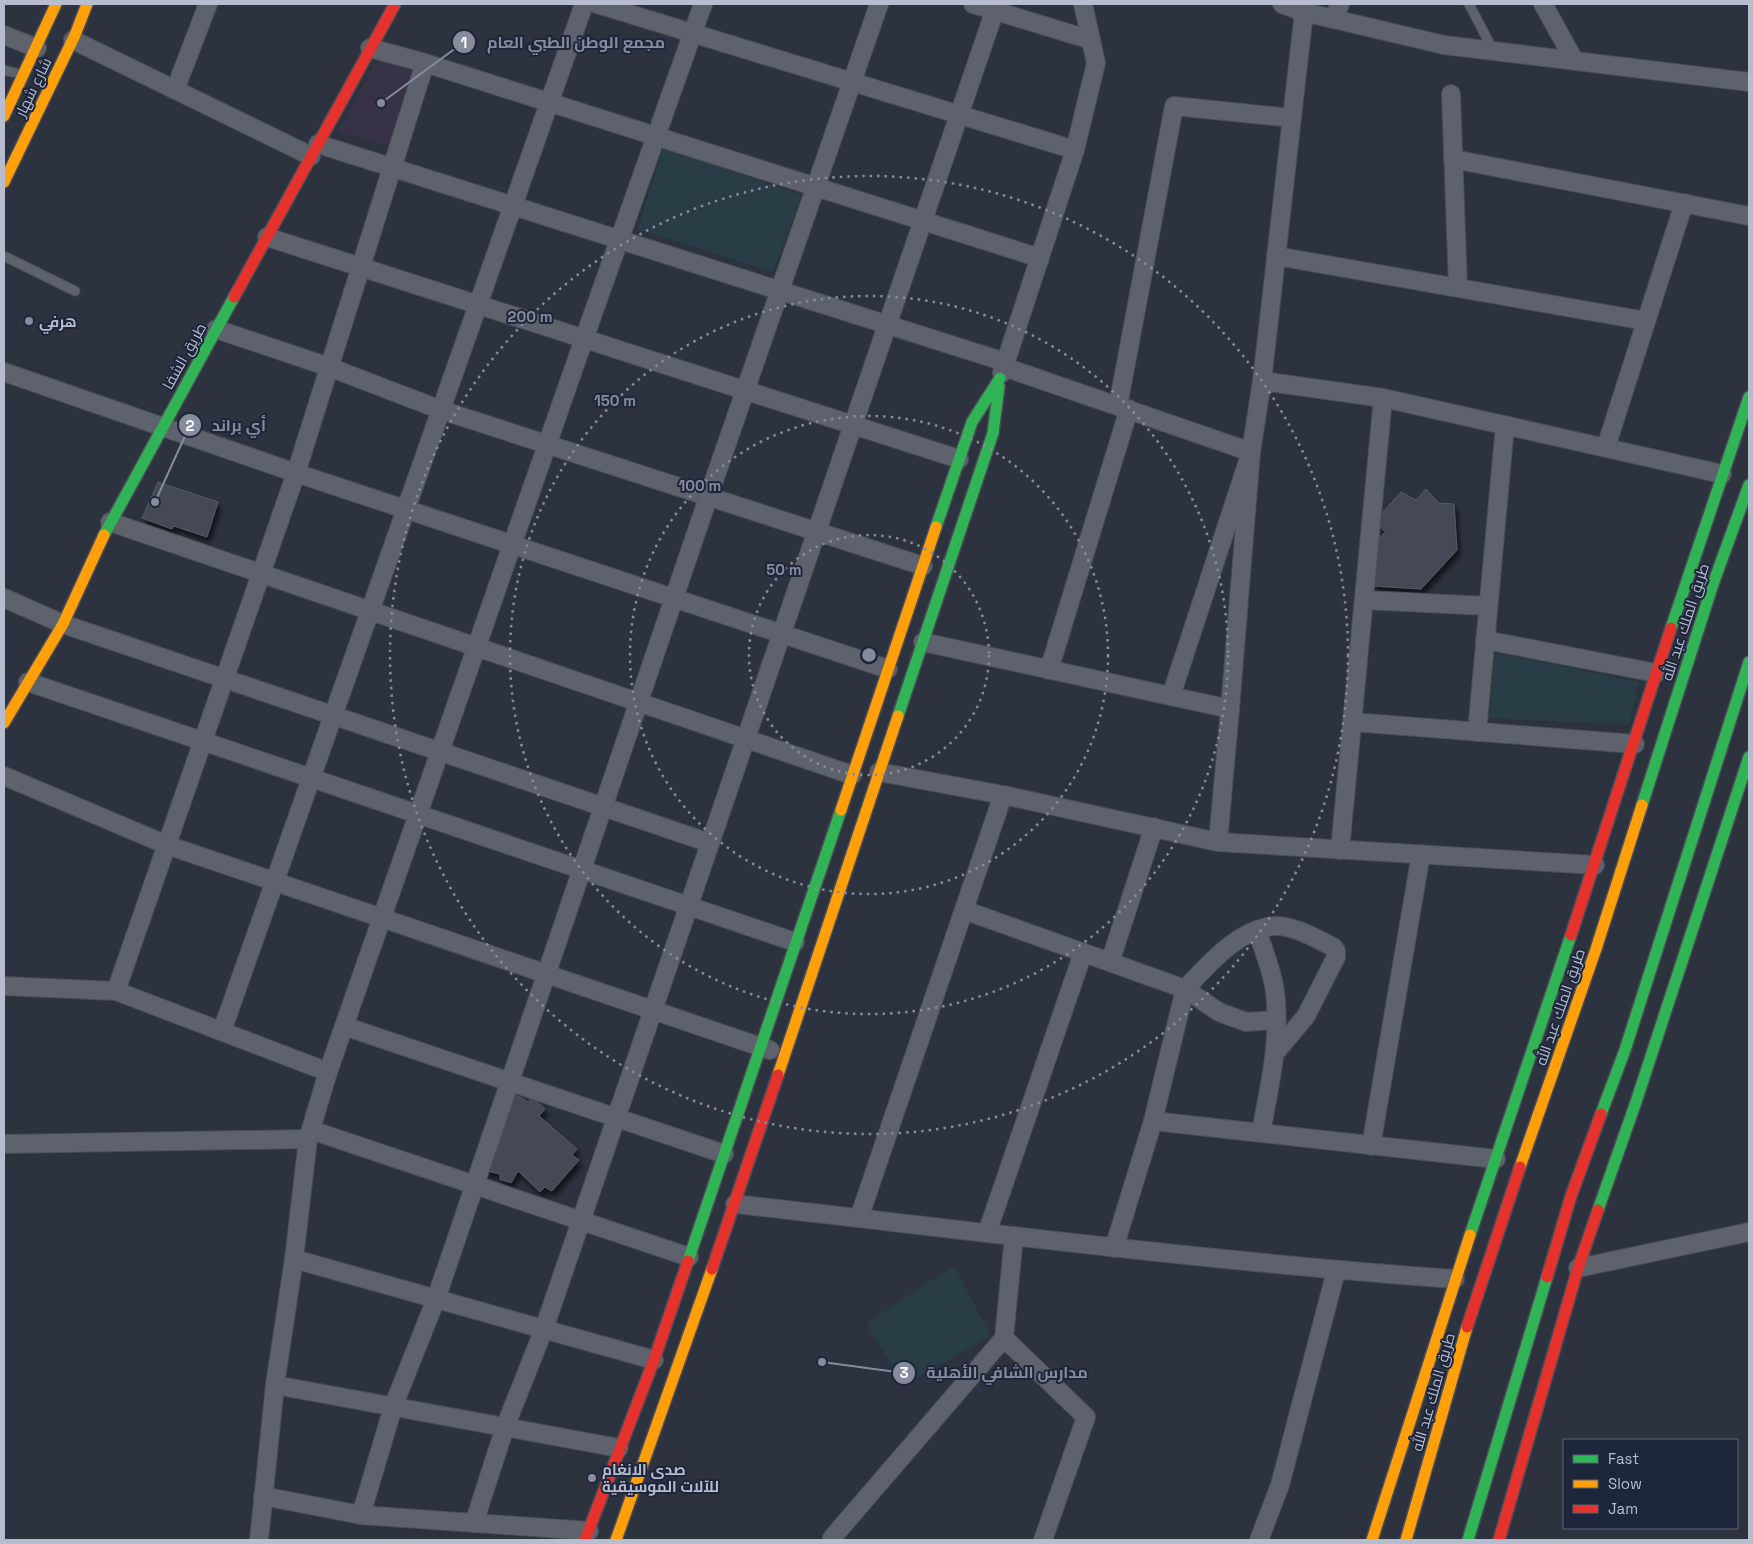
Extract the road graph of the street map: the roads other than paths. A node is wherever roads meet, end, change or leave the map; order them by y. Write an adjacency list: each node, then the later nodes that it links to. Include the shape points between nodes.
1 (56, 4): 21 (street, شارع شهار)
2 (87, 4): 19 (street, شارع شهار)
3 (208, 4): 30 (street)
4 (394, 4): 22 (street, طريق الشفا)
5 (584, 4): 32 (street)
6 (597, 4): 17 (street)
7 (702, 4): 17 (street)
8 (879, 4): 28 (street)
9 (973, 4): 14 (street)
10 (1083, 4): 20 (street)
11 (1282, 4): 16 (street)
12 (1469, 4): 23 (lane)
13 (1543, 4): 24 (street)
14 (996, 7): 20 (street); 33 (street)
15 (1336, 11): 16 (street); 23 (street, via 1444,45)
16 (1304, 12): 35 (street)
17 (693, 32): 28 (street); 36 (street)
18 (4, 35): 21 (street)
19 (73, 40): 30 (street); 41 (street, شارع شهار)
20 (1091, 40): 38 (street, via 1096,63)
21 (37, 48): 27 (street, شارع شهار)
22 (370, 48): 25 (street); 37 (street, طريق الشفا)
23 (1493, 51): 24 (street)
24 (1574, 60): 29 (street)
25 (426, 63): 32 (street); 40 (street)
26 (4, 70): 27 (lane)
27 (24, 75): 34 (street, شارع شهار)
28 (852, 81): 33 (street); 42 (street)
29 (1749, 82)
30 (175, 90): 37 (street)
31 (1451, 94): 39 (street)
32 (550, 102): 36 (street); 44 (street)
33 (959, 114): 38 (street); 46 (street)
34 (4, 116)
35 (1292, 118): 49 (street); 68 (street, via 1174,106)
36 (656, 136): 42 (street); 48 (street)
37 (314, 150): 40 (street); 47 (street, طريق الشفا)
38 (1076, 150): 50 (street)
39 (1453, 159): 43 (street); 53 (street)
40 (392, 168): 44 (street); 52 (street)
41 (4, 182)
42 (816, 187): 46 (street); 54 (street)
43 (1684, 203): 45 (street); 57 (street)
44 (513, 206): 48 (street); 56 (street)
45 (1749, 216)
46 (923, 220): 50 (street); 58 (street)
47 (267, 237): 52 (street); 59 (street, طريق الشفا)
48 (619, 239): 54 (street); 60 (street)
49 (1276, 256): 53 (street); 64 (street)
50 (1040, 258): 62 (street)
51 (5, 259): 55 (lane)
52 (361, 267): 56 (street); 61 (street)
53 (1458, 287): 57 (street)
54 (781, 290): 58 (street); 65 (street)
55 (75, 291)
56 (478, 304): 60 (street); 69 (street)
57 (1646, 321): 76 (street)
58 (887, 324): 62 (street); 70 (street)
59 (216, 330): 61 (street); 72 (street, طريق الشفا)
60 (584, 339): 65 (street); 75 (street)
61 (329, 367): 69 (street); 79 (street)
62 (1003, 369): 68 (street); 78 (street, via 972,422); 97 (street, via 993,433)
63 (4, 372): 72 (street)
64 (1262, 381): 67 (street); 77 (street)
65 (746, 390): 70 (street); 82 (street)
66 (1749, 397): 74 (street)
67 (1383, 398): 71 (street); 91 (street)
68 (1124, 407): 77 (street); 101 (street)
69 (441, 410): 75 (street); 83 (street)
70 (853, 425): 78 (street); 85 (street)
71 (1504, 425): 76 (street); 92 (street)
72 (163, 426): 79 (street); 84 (street, طريق الشفا)
73 (1749, 427): 74 (street)
74 (1734, 443): 80 (street)
75 (547, 444): 82 (street); 86 (street)
76 (1606, 447): 80 (street)
77 (1251, 452): 105 (street); 107 (street)
78 (959, 459): 87 (street)
79 (296, 473): 83 (street); 88 (street)
80 (1722, 474): 102 (street)
81 (1749, 485): 141 (street, طريق الملك عبد الله, via 1713,584)
82 (709, 496): 85 (street); 90 (street)
83 (406, 510): 86 (street); 93 (street)
84 (110, 522): 88 (street); 94 (street, طريق الشفا)
85 (817, 530): 87 (street); 95 (street)
86 (512, 545): 90 (street); 98 (street)
87 (923, 566): 100 (street)
88 (261, 573): 93 (street); 103 (street)
89 (4, 598): 94 (street)
90 (675, 599): 95 (street); 106 (street)
91 (1364, 600): 92 (street); 109 (street)
92 (1488, 606): 96 (street)
93 (370, 611): 98 (street); 108 (street)
94 (63, 624): 103 (street); 104 (street, طريق الشفا)
95 (782, 634): 100 (street); 113 (street)
96 (1485, 640): 102 (street); 112 (street)
97 (923, 642): 101 (street); 119 (street)
98 (476, 647): 106 (street); 117 (street)
99 (1749, 662): 116 (street)
100 (888, 669): 120 (street)
101 (1049, 670): 105 (street)
102 (1656, 673): 115 (street)
103 (224, 678): 108 (street); 114 (street)
104 (28, 682): 110 (street, طريق الشفا); 114 (street)
105 (1171, 696): 107 (street)
106 (640, 703): 113 (street); 124 (street)
107 (1230, 709): 127 (street)
108 (333, 716): 117 (street); 122 (street)
109 (1352, 722): 112 (street); 130 (street)
110 (4, 723)
111 (1738, 729): 116 (street)
112 (1477, 732): 115 (street)
113 (746, 739): 120 (street); 128 (street)
114 (203, 741): 122 (street); 129 (street)
115 (1635, 744): 132 (street)
116 (1721, 747): 197 (street, via 1625,1050 1571,1196)
117 (440, 751): 124 (street); 125 (street)
118 (1749, 757): 175 (street)
119 (880, 772): 123 (street); 154 (street)
120 (852, 775): 140 (street)
121 (4, 776): 129 (street)
122 (311, 778): 125 (street); 134 (street)
123 (1003, 795): 126 (street); 137 (street)
124 (604, 807): 128 (street); 133 (street)
125 (418, 814): 133 (street); 138 (street)
126 (1154, 827): 127 (street); 143 (street)
127 (1218, 842): 130 (street)
128 (710, 843): 136 (street)
129 (167, 845): 134 (street); 147 (street)
130 (1340, 850): 131 (street)
131 (1421, 854): 132 (street); 162 (street)
132 (1595, 865): 135 (street)
133 (582, 870): 136 (street); 144 (street)
134 (275, 882): 138 (street); 151 (street)
135 (1586, 890): 141 (street); 164 (street)
136 (688, 906): 140 (street); 148 (street)
137 (964, 910): 142 (street); 167 (street)
138 (382, 918): 144 (street); 150 (street)
139 (1257, 930): 146 (street, via 1223,950); 149 (street, via 1275,991); 153 (street, via 1276,926 1298,931 1333,946 1336,951 1336,957 1306,1016)
140 (796, 942): 152 (street)
141 (1596, 949): 196 (street, طريق الملك عبد الله, via 1494,1242)
142 (1083, 953): 143 (street); 170 (street)
143 (1110, 962): 146 (street)
144 (547, 974): 148 (street); 156 (street)
145 (4, 986): 147 (street)
146 (1185, 989): 149 (street, via 1219,1012 1246,1022); 158 (street)
147 (116, 991): 151 (street)
148 (653, 1010): 152 (street); 157 (street)
149 (1276, 1020): 153 (street)
150 (344, 1026): 155 (street); 156 (street)
151 (222, 1032): 155 (street)
152 (760, 1047): 154 (street); 163 (street)
153 (1275, 1053): 159 (street)
154 (785, 1055): 166 (street)
155 (328, 1072): 160 (street)
156 (510, 1082): 157 (street); 165 (street)
157 (616, 1117): 163 (street); 168 (street)
158 (1153, 1121): 159 (street); 172 (street)
159 (1261, 1133): 162 (street)
160 (310, 1134): 161 (street); 165 (street); 174 (street)
161 (4, 1144)
162 (1371, 1146): 164 (street)
163 (724, 1154): 173 (street)
164 (1496, 1159): 177 (street)
165 (475, 1185): 168 (street); 178 (street)
166 (735, 1204): 167 (street); 192 (street)
167 (859, 1218): 170 (street)
168 (581, 1221): 173 (street); 179 (street)
169 (1749, 1232): 175 (street)
170 (987, 1233): 171 (street)
171 (1014, 1236): 172 (street); 180 (street)
172 (1114, 1248): 176 (street)
173 (689, 1257): 181 (street)
174 (294, 1259): 178 (street); 182 (street)
175 (1578, 1268): 198 (street)
176 (1336, 1271): 177 (street); 194 (street, via 1280,1485)
177 (1455, 1279): 195 (street)
178 (436, 1299): 179 (street); 183 (street)
179 (544, 1329): 181 (street); 184 (street)
180 (1004, 1338): 190 (street); 193 (street, via 1086,1417)
181 (654, 1360): 185 (street)
182 (275, 1386): 183 (street); 186 (street)
183 (393, 1407): 184 (street); 187 (street)
184 (505, 1427): 185 (street); 188 (street)
185 (619, 1448): 189 (street)
186 (263, 1496): 187 (street); 191 (street)
187 (361, 1515): 188 (street)
188 (474, 1523): 189 (street)
189 (587, 1536)
190 (832, 1538)
191 (259, 1540)
192 (616, 1540)
193 (1043, 1540)
194 (1259, 1540)
195 (1372, 1540)
196 (1406, 1540)
197 (1468, 1540)
198 (1498, 1540)

